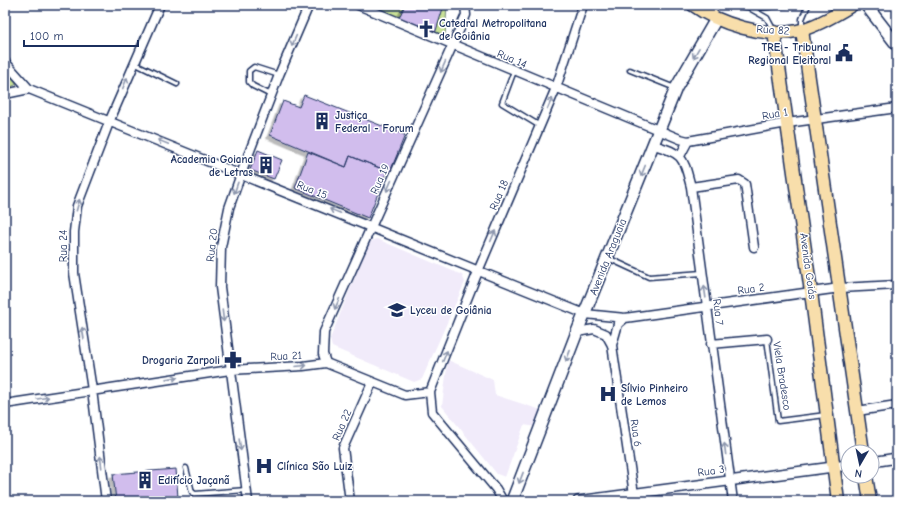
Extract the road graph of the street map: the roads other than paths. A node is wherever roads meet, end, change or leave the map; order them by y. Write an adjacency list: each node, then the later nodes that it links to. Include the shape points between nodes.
1 (160, 5): 20 (street, Rua 24)
2 (309, 5): 23 (street, Rua 20, one-way to 23)
3 (358, 5): 18 (street, Rua 14)
4 (465, 5): 18 (street, Rua 19, via 466,15)
5 (583, 5): 25 (street, Rua 18)
6 (693, 5): 14 (main road, Rua 82)
7 (711, 5): 14 (lane, via 715,10)
8 (729, 5): 13 (lane, Rua 82)
9 (787, 5): 13 (lane, Rua 82)
10 (808, 5): 15 (lane, via 802,19)
11 (852, 5): 15 (main road, Rua 82)
12 (866, 5): 17 (main road)
13 (747, 7): 16 (lane, via 767,18)
14 (716, 19): 16 (main road, Rua 82, via 741,27); 26 (main road, Avenida Araguaia, one-way to 26)
15 (802, 30): 16 (main road, Rua 82); 31 (main road)
16 (774, 32): 33 (main road)
17 (897, 45)
18 (452, 46): 22 (street, Rua 14); 41 (street, Rua 19, one-way to 41)
19 (5, 62): 27 (street, Rua 15)
20 (133, 63): 24 (lane); 32 (street, Rua 24, one-way to 20)
21 (630, 70): 26 (lane)
22 (514, 71): 25 (street, Rua 14); 34 (lane, via 502,103)
23 (279, 75): 29 (street, Rua 20); 29 (lane, via 254,67 250,71 249,82)
24 (177, 84)
25 (556, 88): 34 (street, Rua 18, one-way to 25); 35 (street, Rua 14)
26 (676, 88): 35 (main road, Avenida Araguaia)
27 (29, 89): 28 (street); 32 (street, Rua 15)
28 (5, 94)
29 (272, 95): 39 (street, Rua 20)
30 (897, 108): 31 (street, Rua 1)
31 (816, 119): 33 (street, Rua 1); 47 (main road)
32 (110, 120): 39 (street, Rua 15, one-way to 32); 59 (street, Rua 24, one-way to 32, via 74,273 74,232 76,206)
33 (787, 123): 36 (street, Rua 1); 48 (main road, Avenida Goiás, via 799,203 805,213 815,280)
34 (540, 126): 44 (street, Rua 18, one-way to 34)
35 (659, 130): 36 (street, Rua 1); 37 (main road, Avenida Araguaia)
36 (688, 141): 38 (street)
37 (654, 145): 38 (street); 43 (main road, Avenida Araguaia, one-way to 43)
38 (680, 156): 40 (street, Rua 7)
39 (241, 174): 41 (street, Rua 15, one-way to 39); 57 (street, Rua 20, one-way to 57, via 229,208 221,247 220,287)
40 (691, 186): 42 (street, via 738,180 743,182); 45 (street, Rua 7)
41 (371, 226): 44 (street, Rua 15); 56 (street, Rua 19, one-way to 56, via 324,332 323,350)
42 (754, 247)
43 (608, 258): 45 (lane, via 649,277); 50 (main road, Avenida Araguaia)
44 (479, 270): 50 (street, Rua 15); 60 (street, Rua 18, one-way to 44)
45 (702, 273): 49 (street, Rua 7, one-way to 45)
46 (897, 284): 47 (street, Rua 2)
47 (840, 288): 48 (street, Rua 2); 63 (main road)
48 (812, 292): 49 (street, Rua 2); 64 (main road, Avenida Goiás)
49 (707, 307): 51 (street, Rua 2); 54 (street, Rua 7)
50 (586, 314): 51 (street, Rua 2); 52 (main road, Avenida Araguaia)
51 (625, 318): 55 (street, Rua 6, via 618,324)
52 (577, 332): 55 (street, via 594,329 606,334); 79 (main road, Avenida Araguaia, one-way to 79)
53 (767, 339): 54 (street, Viela Bradesco); 64 (lane, Viela Bradesco, via 778,421)
54 (711, 344): 71 (street, Rua 7, one-way to 54)
55 (612, 345): 74 (street, Rua 6)
56 (326, 363): 57 (street, Rua 21, one-way to 56); 58 (street)
57 (230, 370): 59 (street, Rua 21, one-way to 57); 73 (street, Rua 20, one-way to 73)
58 (372, 383): 60 (street, via 405,395); 77 (street, Rua 22, via 343,448)
59 (92, 390): 61 (street, Rua 21, one-way to 59); 75 (street, Rua 24, one-way to 59)
60 (430, 392): 78 (street, via 432,412)
61 (5, 404)
62 (897, 405): 63 (street)
63 (857, 411): 65 (main road)
64 (826, 415): 69 (main road, Avenida Goiás)
65 (862, 444)
66 (897, 458): 67 (street)
67 (880, 461)
68 (840, 466): 69 (street, Rua 3)
69 (833, 467): 71 (street, Rua 3); 82 (main road, Avenida Goiás)
70 (186, 468): 73 (lane, via 192,492 195,494)
71 (729, 480): 74 (street, Rua 3); 81 (street, Rua 7)
72 (867, 484): 83 (main road)
73 (246, 490): 76 (street, Rua 20)
74 (634, 497): 80 (street, Rua 3)
75 (106, 501)
76 (248, 501)
77 (350, 501)
78 (504, 501)
79 (512, 501)
80 (578, 501)
81 (733, 501)
82 (838, 501)
83 (870, 501)

